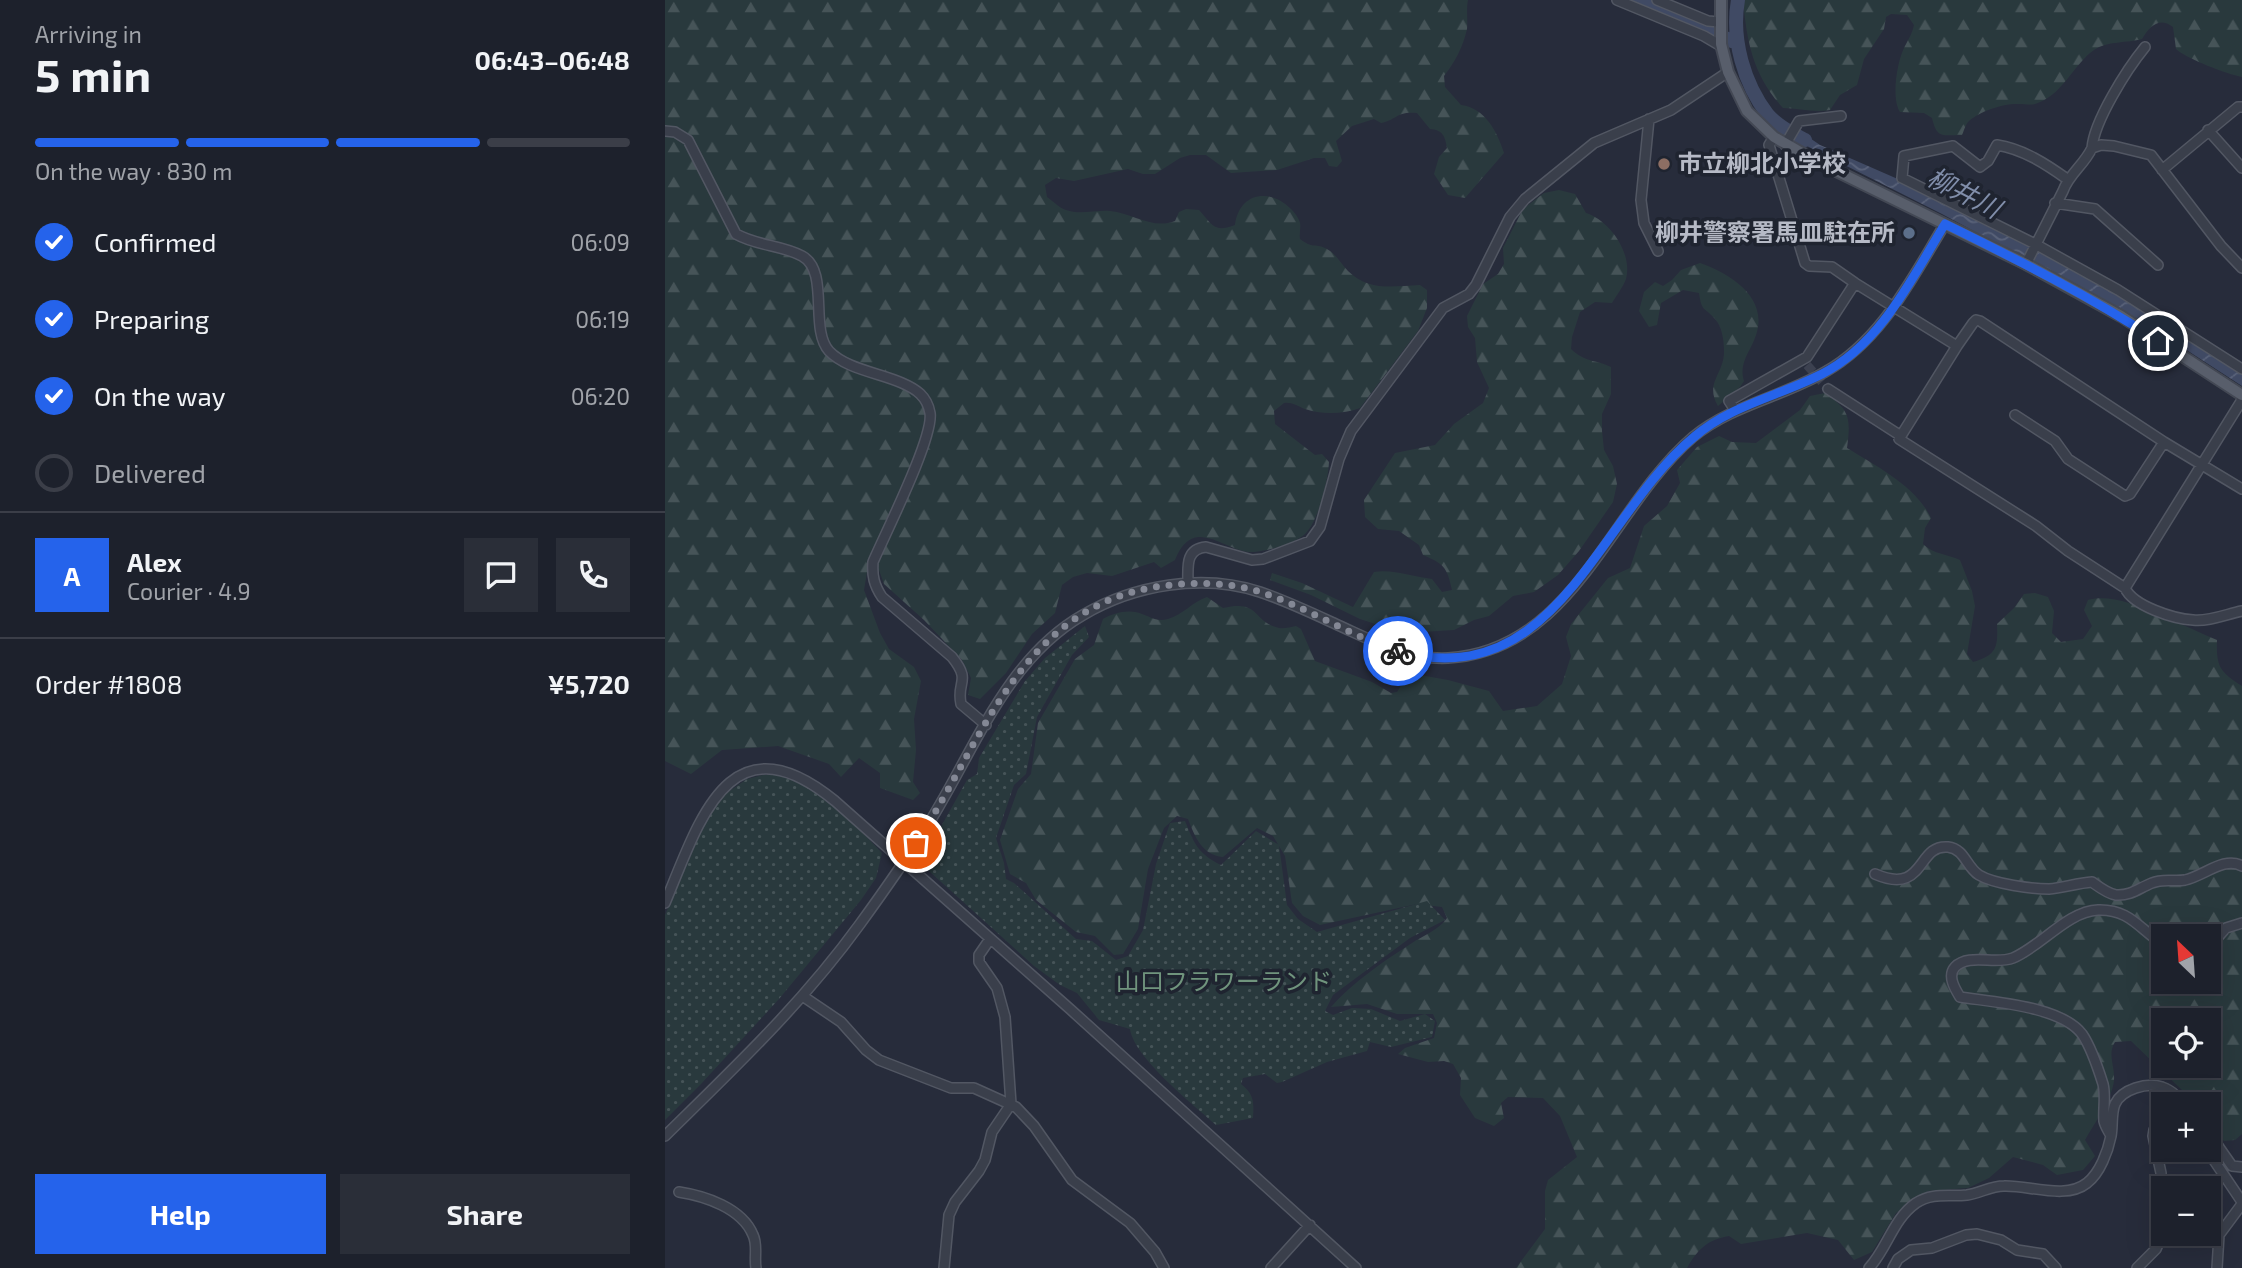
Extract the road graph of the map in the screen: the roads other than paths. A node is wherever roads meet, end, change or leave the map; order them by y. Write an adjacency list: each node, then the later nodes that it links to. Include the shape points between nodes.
1 (1617, 0): 5 (street)
2 (1658, 0): 4 (street)
3 (1721, 0): 4 (main road)
4 (1719, 25): 5 (main road)
5 (1721, 45): 7 (main road)
6 (2145, 47): 15 (street, via 2112,97)
7 (1728, 72): 10 (street, via 1671,110); 13 (main road, via 1747,111)
8 (2242, 107): 11 (street)
9 (1841, 116): 14 (street, via 1807,119 1796,125)
10 (1649, 119): 22 (street, via 1642,208); 38 (street, via 1594,143 1515,210 1476,285 1443,308 1351,430 1316,535 1303,545 1263,559 1199,548 1189,556)
11 (2208, 130): 16 (street); 17 (street)
12 (665, 131): 41 (street, via 688,140 736,234 809,262 815,273 821,334 831,353 901,382 925,398 930,424 872,574 882,597 952,656 964,682 961,704)
13 (1774, 137): 14 (main road); 26 (street, via 1769,145 1771,156 1805,263 1832,267)
14 (1787, 143): 20 (main road)
15 (2092, 148): 17 (street, via 2114,146 2151,155); 18 (street)
16 (2242, 168)
17 (2162, 170): 25 (street)
18 (2067, 179): 19 (street); 21 (street, via 2023,152 1997,145 1980,167 1953,146 1904,156 1902,178)
19 (2055, 203): 21 (street); 24 (street, via 2095,209)
20 (1945, 224): 23 (main road); 27 (street)
21 (2035, 245): 23 (street); 29 (street, via 2118,290)
22 (1658, 251)
23 (2027, 262): 31 (main road, via 2120,316)
24 (2158, 265)
25 (2242, 268)
26 (1855, 283): 27 (street); 32 (street, via 1805,363 1772,375 1728,401)
27 (1893, 306): 28 (street); 32 (street, via 1865,341 1838,364 1797,386)
28 (1957, 346): 34 (street); 35 (street, via 1973,323 1980,321)
29 (2242, 369)
30 (1828, 389): 34 (street)
31 (2242, 397): 36 (street)
32 (1734, 410): 38 (street, via 1674,456 1546,617 1521,636 1485,652 1444,658 1410,655 1256,590)
33 (2014, 415): 35 (street, via 2055,441 2068,459 2125,496)
34 (1901, 436): 39 (street, via 1899,439)
35 (2164, 442): 36 (street)
36 (2201, 465): 37 (street); 39 (street)
37 (2242, 489)
38 (1188, 583): 41 (street, via 1124,595 1072,621 1030,657)
39 (2125, 588): 40 (street, via 2141,603 2164,614 2195,621)
40 (2242, 611)
41 (986, 725): 42 (street)
42 (903, 862): 45 (street, via 805,778 781,770 761,770 732,781 716,794); 49 (street); 50 (street)
43 (2242, 866): 44 (street, via 2227,863 2191,879 2164,879 2124,895 2112,895 2092,882 2050,889 2001,883 1978,875 1959,850 1945,847 1926,857 1911,876 1890,880)
44 (1875, 874)
45 (665, 903)
46 (2242, 923): 48 (street)
47 (2151, 934): 54 (street, via 2130,916 2097,910 2071,920 2013,958 1970,960 1955,967 1952,975 1960,997 2057,1016 2078,1030 2103,1085 2104,1122)
48 (2221, 934)
49 (990, 939): 52 (street, via 979,962 997,988 1003,1009); 61 (street)
50 (804, 997): 52 (street, via 841,1022 879,1060 951,1088 974,1088); 53 (street)
51 (2172, 1092): 54 (street, via 2161,1086 2136,1087 2119,1097)
52 (1010, 1104): 63 (street, via 992,1132 979,1171 949,1215); 64 (street, via 1034,1126 1072,1180 1130,1223)
53 (665, 1136)
54 (2111, 1136): 67 (street, via 2094,1176 2076,1188 2004,1186 1966,1195 1940,1194 1917,1203 1906,1211)
55 (2221, 1150): 58 (street, via 2232,1166)
56 (2159, 1162): 70 (street, via 2160,1240)
57 (2215, 1162): 60 (street)
58 (2242, 1167)
59 (679, 1192): 62 (street, via 715,1202 740,1218 753,1233)
60 (2242, 1203): 71 (street, via 2219,1235)
61 (1310, 1226): 65 (street); 66 (street)
62 (756, 1268)
63 (944, 1268)
64 (1164, 1268)
65 (1271, 1268)
66 (1356, 1268)
67 (1869, 1268)
68 (1893, 1268): 69 (street, via 1912,1250 1977,1234 2017,1250 2043,1254)
69 (2056, 1268)
70 (2137, 1268)
71 (2217, 1268)

